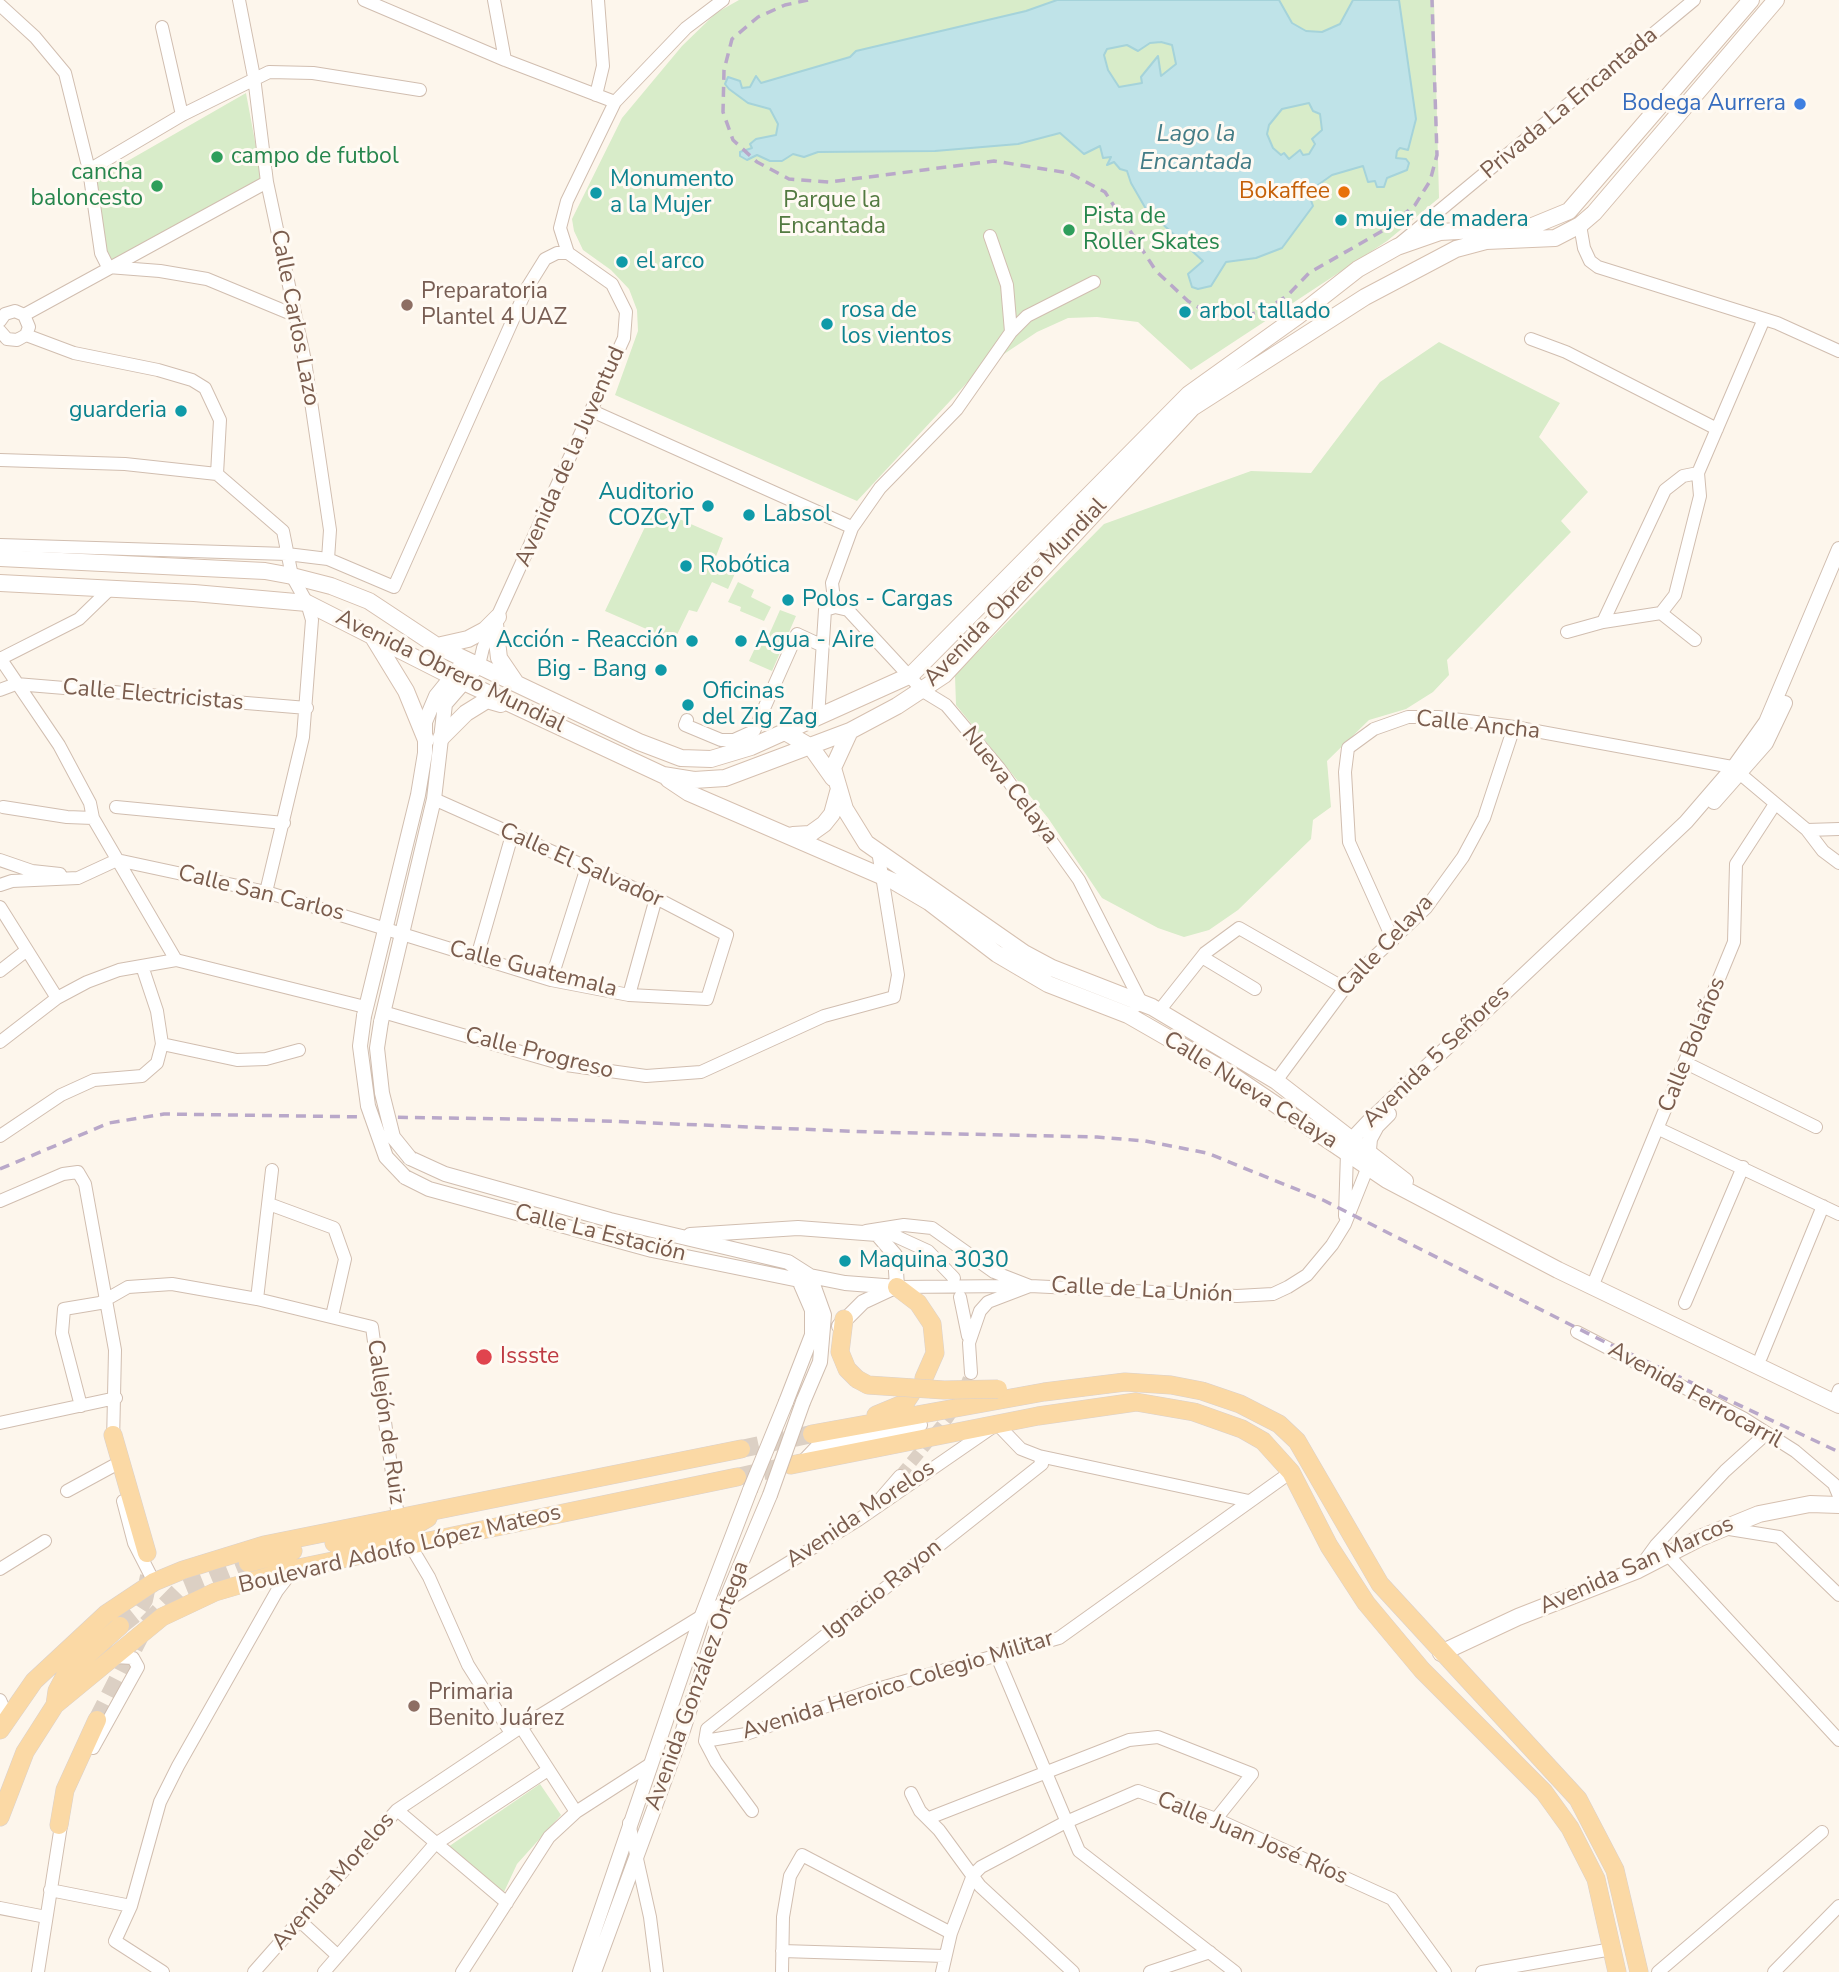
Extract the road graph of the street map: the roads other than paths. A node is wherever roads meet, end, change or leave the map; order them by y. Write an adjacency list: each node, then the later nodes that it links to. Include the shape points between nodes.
1 (239, 0): 12 (street, Calle Carlos Lazo)
2 (364, 0): 11 (street)
3 (494, 0): 11 (street)
4 (598, 0): 14 (street, via 603,66)
5 (723, 0): 15 (street, via 686,28)
6 (1694, 0): 19 (street, Privada La Encantada)
7 (1751, 0): 21 (main road, Avenida Obrero Mundial, via 1569,211 1530,227)
8 (1776, 0): 20 (main road, Avenida Obrero Mundial)
9 (0, 5): 17 (street, via 65,73)
10 (162, 27): 16 (street)
11 (505, 60): 14 (street)
12 (254, 77): 13 (street, via 269,72 313,73); 16 (street); 18 (street, Calle Carlos Lazo)
13 (420, 90)
14 (596, 94): 15 (street)
15 (615, 102): 24 (street, via 566,201 561,228)
16 (182, 114): 17 (street)
17 (89, 170): 25 (street)
18 (267, 182): 25 (street); 28 (street, Calle Carlos Lazo)
19 (1446, 208): 21 (street, via 1441,221); 23 (street, Privada La Encantada)
20 (1580, 225): 29 (street, via 1584,248 1598,267); 68 (main road, Avenida Obrero Mundial, via 1555,238 1486,241 1456,249 1365,297 1192,408 944,676)
21 (1453, 230): 23 (main road, Avenida Obrero Mundial)
22 (990, 236): 32 (street, via 1007,285)
23 (1397, 247): 63 (main road, Avenida Obrero Mundial, via 1358,269 1189,394)
24 (568, 253): 36 (street, Avenida de la Juventud, via 612,284 626,312 624,338); 46 (street, via 545,259 527,288 394,587)
25 (108, 267): 27 (street); 28 (street, via 207,279)
26 (1094, 282): 32 (street, via 1035,311)
27 (24, 315): 30 (street, via 10,312); 33 (street, via 29,322)
28 (294, 315): 46 (street, Calle Carlos Lazo, via 330,530)
29 (1764, 319): 35 (street); 37 (street)
30 (0, 321)
31 (0, 332): 33 (street, via 12,341)
32 (1011, 332): 52 (street, via 957,409 880,488 852,528 832,583)
33 (26, 335): 40 (street, via 74,353 192,380 205,388 220,420)
34 (1531, 339): 37 (street, via 1566,352)
35 (1839, 351)
36 (592, 411): 41 (street); 54 (street, Avenida de la Juventud)
37 (1717, 429): 39 (street)
38 (0, 460): 40 (street, via 125,464)
39 (1698, 473): 53 (street, via 1700,496 1675,595); 55 (street, via 1683,476 1665,489)
40 (217, 474): 44 (street, via 283,531)
41 (849, 526)
42 (0, 545): 44 (street)
43 (1839, 549): 78 (street, Avenida 5 Señores, via 1766,722)
44 (287, 554): 46 (street); 48 (street)
45 (0, 558): 48 (main road, Avenida Obrero Mundial)
46 (328, 559)
47 (1839, 575): 78 (street, Avenida 5 Señores, via 1775,727)
48 (292, 576): 51 (street); 59 (main road, Avenida Obrero Mundial, via 369,601)
49 (0, 583): 50 (main road, Avenida Obrero Mundial)
50 (111, 588): 51 (main road, Avenida Obrero Mundial); 61 (street, via 79,619)
51 (307, 603): 57 (main road, Avenida Obrero Mundial); 69 (street, via 312,620)
52 (835, 607): 60 (street, via 825,610); 63 (street, Nueva Celaya, via 848,610)
53 (1661, 613): 55 (street); 58 (street)
54 (496, 620): 59 (main road, via 468,639); 62 (street, Avenida de la Juventud); 66 (main road, via 499,658)
55 (1603, 622): 56 (street)
56 (1567, 632)
57 (371, 635): 64 (main road, Avenida Obrero Mundial); 76 (main road)
58 (1695, 640)
59 (437, 646): 62 (main road, Avenida Obrero Mundial)
60 (822, 646): 71 (street); 72 (street, via 797,634 754,731 734,740 720,740 685,725)
61 (0, 658): 65 (street)
62 (473, 662): 64 (street); 66 (main road, Avenida Obrero Mundial)
63 (911, 675): 68 (street, Nueva Celaya); 71 (main road, Avenida Obrero Mundial)
64 (457, 679): 70 (main road, Avenida Obrero Mundial); 76 (street, via 436,696 425,722)
65 (16, 684): 67 (street, Calle Electricistas); 69 (street, Calle Electricistas); 85 (street, via 58,745 90,803)
66 (518, 685): 75 (main road, Avenida Obrero Mundial, via 681,758 711,758)
67 (0, 690)
68 (923, 691): 74 (main road, Avenida Obrero Mundial); 117 (street, Nueva Celaya, via 946,705 999,768 1079,880)
69 (307, 708): 86 (street)
70 (527, 711): 76 (main road, via 488,700); 79 (main road, Avenida Obrero Mundial)
71 (818, 718): 75 (main road, Avenida Obrero Mundial)
72 (687, 720)
73 (1514, 727): 78 (street, Calle Ancha); 104 (street, Calle Celaya, via 1484,818 1463,856 1426,908); 104 (street, Calle Ancha, via 1408,717 1374,729 1348,748 1349,842)
74 (850, 731): 77 (main road, Avenida Obrero Mundial); 80 (main road, via 833,764)
75 (785, 732): 77 (main road)
76 (433, 739): 81 (street); 102 (street)
77 (811, 747): 79 (main road, Avenida Obrero Mundial, via 725,778); 80 (main road, Calle Nueva Celaya)
78 (1736, 770): 82 (street); 130 (street, Avenida 5 Señores); 131 (street, Avenida 5 Señores, via 1618,899 1377,1126 1370,1139)
79 (663, 775): 90 (main road, Calle Nueva Celaya, via 689,793)
80 (837, 786): 90 (main road, via 832,814 824,824 810,834); 91 (main road, Calle Nueva Celaya, via 855,829)
81 (434, 799): 89 (street, Calle El Salvador); 103 (street)
82 (1775, 804): 88 (street); 125 (street, Calle Bolaños, via 1736,864 1734,942)
83 (4, 807): 85 (street)
84 (116, 807): 86 (street)
85 (93, 818): 93 (street)
86 (284, 823): 99 (street)
87 (1839, 829): 88 (street)
88 (1807, 830): 94 (street)
89 (512, 835): 95 (street, Calle El Salvador); 106 (street)
90 (790, 835): 97 (main road, Calle Nueva Celaya)
91 (878, 851): 97 (street); 117 (main road, Calle Nueva Celaya, via 1024,953)
92 (0, 860): 96 (street, via 32,871)
93 (117, 860): 96 (street); 99 (street, Calle San Carlos); 108 (street)
94 (1839, 863)
95 (586, 867): 100 (street, Calle El Salvador); 111 (street)
96 (88, 874): 98 (street, via 61,881)
97 (883, 876): 120 (main road, Calle Nueva Celaya, via 1048,984); 121 (street, Calle Progreso, via 898,975 894,997 824,1016 701,1072 646,1076 566,1065)
98 (0, 885)
99 (266, 892): 102 (street, Calle San Carlos)
100 (656, 898): 114 (street); 116 (street, Calle El Salvador, via 727,934)
101 (0, 908): 105 (street)
102 (385, 927): 103 (street, Calle San Carlos); 118 (street)
103 (402, 936): 106 (street, Calle Guatemala); 121 (street)
104 (1393, 940): 112 (street, Calle Celaya)
105 (27, 950): 110 (street); 115 (street)
106 (477, 957): 111 (street, Calle Guatemala)
107 (1202, 957): 112 (street, via 1239,928); 113 (street); 119 (street)
108 (176, 960): 109 (street); 118 (street)
109 (142, 967): 115 (street, via 102,976); 123 (street)
110 (0, 971)
111 (551, 980): 114 (street, Calle Guatemala)
112 (1344, 988): 126 (street, Calle Celaya)
113 (1255, 989)
114 (629, 995): 116 (street, Calle Guatemala)
115 (57, 998): 122 (street)
116 (707, 999)
117 (1141, 1002): 119 (main road, Calle Nueva Celaya); 120 (street)
118 (365, 1011): 142 (street, Calle La Estación, bridge, via 359,1046 368,1106 386,1157 405,1177 429,1189 608,1238)
119 (1159, 1011): 126 (main road, Calle Nueva Celaya)
120 (1128, 1015): 130 (main road, Calle Nueva Celaya)
121 (382, 1017): 141 (street, Calle La Estación, bridge, via 377,1048 382,1093 393,1137 410,1158 444,1174)
122 (0, 1042)
123 (162, 1044): 124 (street, via 237,1060 266,1059); 129 (street, via 157,1063 142,1076 94,1080 61,1095)
124 (299, 1050)
125 (1686, 1063): 127 (street); 128 (street, Calle Bolaños)
126 (1276, 1081): 130 (main road, Calle Nueva Celaya)
127 (1816, 1127)
128 (1659, 1129): 132 (street); 144 (street, Calle Bolaños)
129 (0, 1136)
130 (1350, 1146): 131 (main road, Calle Nueva Celaya); 138 (street)
131 (1368, 1161): 138 (street, Avenida 5 Señores); 144 (main road, Calle Nueva Celaya)
132 (1743, 1167): 136 (street); 150 (street)
133 (272, 1170): 135 (street)
134 (0, 1201): 149 (street, via 78,1172 85,1184)
135 (269, 1204): 148 (street); 151 (street, via 334,1228 345,1259)
136 (1823, 1206): 137 (street); 155 (street)
137 (1839, 1214)
138 (1345, 1224): 145 (street, Calle de La Unión, via 1307,1275 1273,1294)
139 (858, 1232): 140 (street, Calle La Estación); 141 (street, Calle La Estación, via 798,1228); 145 (street, via 893,1226 932,1228 994,1272)
140 (877, 1234): 143 (street, via 893,1235 928,1251); 146 (street, via 895,1255)
141 (677, 1237): 142 (street, Calle La Estación, via 788,1262)
142 (804, 1278): 146 (street); 156 (street, via 824,1315); 175 (street, Avenida González Ortega, bridge, via 812,1335 786,1402)
143 (954, 1278)
144 (1594, 1283): 155 (main road, Calle Nueva Celaya); 161 (main road, Calle Nueva Celaya)
145 (1030, 1286): 146 (street); 154 (street, Calle de La Unión, via 988,1302 975,1320)
146 (897, 1287): 152 (street, via 872,1296); 158 (main road, via 918,1303 932,1324 935,1353)
147 (960, 1297): 154 (street)
148 (257, 1299): 149 (street, via 148,1283 128,1287); 151 (street)
149 (107, 1300): 162 (street); 163 (street, via 64,1309 62,1333)
150 (1685, 1303)
151 (332, 1316): 181 (street, Callejón de Ruiz, via 372,1326)
152 (844, 1319): 156 (street); 159 (main road, bridge, via 840,1352 847,1369 868,1385)
153 (1577, 1332): 167 (street, Avenida Ferrocarril)
154 (970, 1343): 157 (street, Calle de La Unión)
155 (1761, 1357): 161 (main road, Calle Nueva Celaya)
156 (820, 1362): 194 (street, Avenida González Ortega, bridge)
157 (971, 1373)
158 (924, 1378)
159 (1075, 1389): 164 (main road); 197 (main road, via 1125,1382 1171,1385 1240,1404 1279,1424 1297,1441 1380,1584)
160 (911, 1394): 164 (main road, via 905,1403 873,1417 818,1433)
161 (1839, 1397)
162 (116, 1398): 163 (street); 168 (street)
163 (81, 1406): 165 (street)
164 (928, 1418): 171 (street, via 818,1445)
165 (0, 1423)
166 (997, 1424): 170 (street, via 1021,1449); 171 (main road); 173 (main road, via 1107,1405 1153,1403 1242,1429 1263,1441); 182 (street, Avenida Morelos)
167 (1767, 1433): 177 (street, Avenida Ferrocarril, via 1827,1478); 191 (street, via 1725,1471)
168 (113, 1435): 172 (street); 186 (main road)
169 (741, 1449): 180 (main road, Boulevard Adolfo López Mateos)
170 (1039, 1456): 178 (street); 206 (street, Ignacio Rayon, via 1042,1464 708,1729)
171 (796, 1464)
172 (113, 1466): 176 (street); 192 (street, via 134,1543)
173 (1291, 1472): 178 (street, Avenida Heroico Colegio Militar); 232 (main road, via 1329,1546 1366,1603 1422,1670 1544,1792 1570,1828 1596,1879)
174 (900, 1476): 182 (street)
175 (744, 1484): 185 (main road, Boulevard Adolfo López Mateos); 195 (street, Avenida González Ortega)
176 (67, 1491)
177 (1839, 1496)
178 (1249, 1501): 198 (street, Avenida Heroico Colegio Militar, via 1059,1638)
179 (1839, 1505): 183 (main road, Avenida San Marcos, via 1776,1510)
180 (441, 1512): 181 (main road, Boulevard Adolfo López Mateos); 188 (main road, via 409,1529)
181 (398, 1517): 192 (main road, Boulevard Adolfo López Mateos, via 264,1545)
182 (858, 1520): 194 (street, Avenida Morelos)
183 (1722, 1528): 187 (main road, Avenida San Marcos); 193 (street, via 1779,1537)
184 (46, 1541): 189 (street)
185 (410, 1545): 190 (main road, Boulevard Adolfo López Mateos); 204 (street, via 468,1665)
186 (147, 1553)
187 (1668, 1555): 191 (main road, Avenida San Marcos); 205 (street)
188 (247, 1563)
189 (0, 1569)
190 (294, 1569): 199 (main road, Boulevard Adolfo López Mateos, via 215,1592 162,1617); 226 (street, via 177,1766 160,1802)
191 (1637, 1570): 197 (main road, Avenida San Marcos)
192 (154, 1582): 203 (main road, Boulevard Adolfo López Mateos, via 97,1622 34,1681)
193 (1839, 1595)
194 (724, 1604): 195 (street, Avenida Morelos); 222 (street, Avenida González Ortega)
195 (701, 1618): 204 (street, Avenida Morelos); 207 (street, Avenida González Ortega)
196 (120, 1626): 201 (main road, via 66,1674)
197 (1441, 1653): 253 (main road, via 1578,1799 1615,1870)
198 (996, 1654): 206 (street, Avenida Heroico Colegio Militar, via 746,1734); 209 (street)
199 (107, 1659): 201 (main road, Boulevard Adolfo López Mateos); 219 (street, via 132,1658 138,1667 136,1675 97,1739)
200 (0, 1700): 203 (street)
201 (55, 1705): 214 (main road, Boulevard Adolfo López Mateos, via 25,1752)
202 (97, 1720): 219 (main road, via 65,1790)
203 (4, 1724)
204 (516, 1730): 208 (street); 211 (street, Avenida Morelos)
205 (1839, 1740)
206 (705, 1741): 212 (street)
207 (649, 1765): 213 (street); 218 (street, Avenida González Ortega)
208 (548, 1770): 213 (street); 221 (street)
209 (1043, 1772): 215 (street); 216 (street, via 1129,1741 1158,1737 1252,1774); 217 (street)
210 (911, 1793): 215 (street)
211 (397, 1810): 221 (street); 230 (street, Avenida Morelos)
212 (752, 1811)
213 (576, 1812): 225 (street, via 548,1837)
214 (0, 1817)
215 (929, 1818): 223 (street)
216 (1216, 1819): 217 (street, Calle Juan José Ríos, via 1139,1791); 250 (street, Calle Juan José Ríos, via 1392,1899)
217 (1064, 1822): 223 (street, Calle Juan José Ríos); 234 (street, via 1079,1851)
218 (629, 1824): 222 (street); 242 (street, Avenida González Ortega)
219 (59, 1825): 224 (street)
220 (1822, 1832): 254 (street)
221 (434, 1845): 225 (street); 235 (street)
222 (638, 1852): 243 (street, Avenida González Ortega); 244 (street)
223 (973, 1875): 231 (street); 247 (street)
224 (50, 1890): 226 (street); 229 (street)
225 (506, 1903): 241 (street)
226 (131, 1906): 238 (street, via 116,1941)
227 (1839, 1906): 255 (street)
228 (0, 1908): 229 (street)
229 (46, 1917): 237 (street)
230 (300, 1921): 235 (street); 239 (street, Avenida Morelos)
231 (951, 1933): 233 (street, via 802,1855 790,1876); 236 (street)
232 (1612, 1949): 251 (street); 252 (main road)
233 (782, 1951): 236 (street); 245 (street)
234 (1210, 1952): 248 (street); 249 (street)
235 (338, 1956): 240 (street)
236 (945, 1956): 246 (street)
237 (38, 1972)
238 (163, 1972)
239 (254, 1972)
240 (324, 1972)
241 (462, 1972)
242 (580, 1972)
243 (594, 1972)
244 (657, 1972)
245 (782, 1972)
246 (942, 1972)
247 (1073, 1972)
248 (1150, 1972)
249 (1235, 1972)
250 (1445, 1972)
251 (1482, 1972)
252 (1617, 1972)
253 (1639, 1972)
254 (1658, 1972)
255 (1774, 1972)

